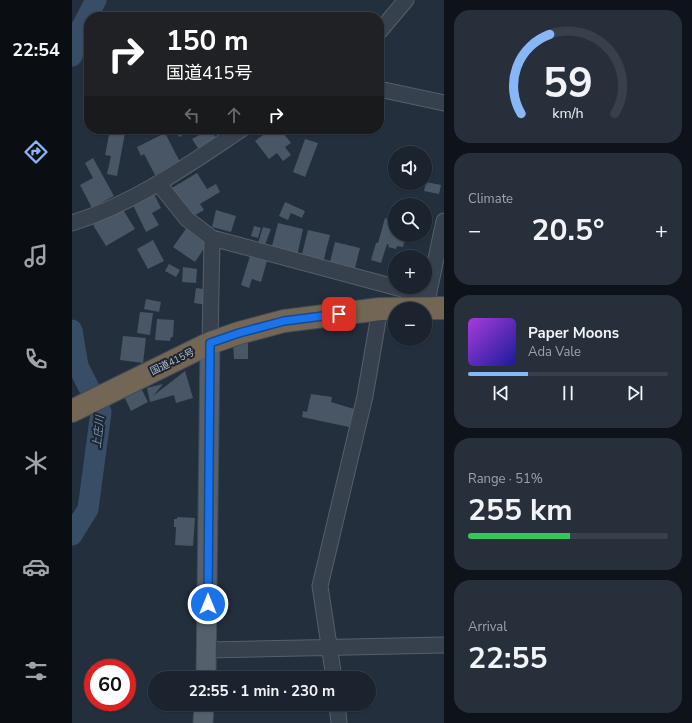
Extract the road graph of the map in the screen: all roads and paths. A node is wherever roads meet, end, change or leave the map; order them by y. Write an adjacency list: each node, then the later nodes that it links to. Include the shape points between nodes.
1 (406, 0): 2 (street)
2 (384, 26)
3 (384, 90): 4 (street)
4 (444, 103)
5 (234, 134): 6 (street)
6 (159, 184): 8 (street); 9 (street, via 187,219)
7 (444, 221): 10 (street)
8 (72, 223)
9 (212, 238): 10 (street); 12 (street)
10 (433, 304): 11 (highway, 国道415号)
11 (380, 309): 12 (highway, 国道415号, via 284,321); 15 (street, via 365,396 320,586)
12 (210, 343): 13 (highway, 国道415号); 16 (main road)
13 (72, 411)
14 (444, 645): 15 (street)
15 (330, 648): 16 (street); 18 (street)
16 (208, 650): 17 (main road)
17 (206, 671)
18 (333, 671)
19 (204, 711): 21 (main road)
20 (337, 711): 22 (street)
21 (203, 723)
22 (339, 723)

